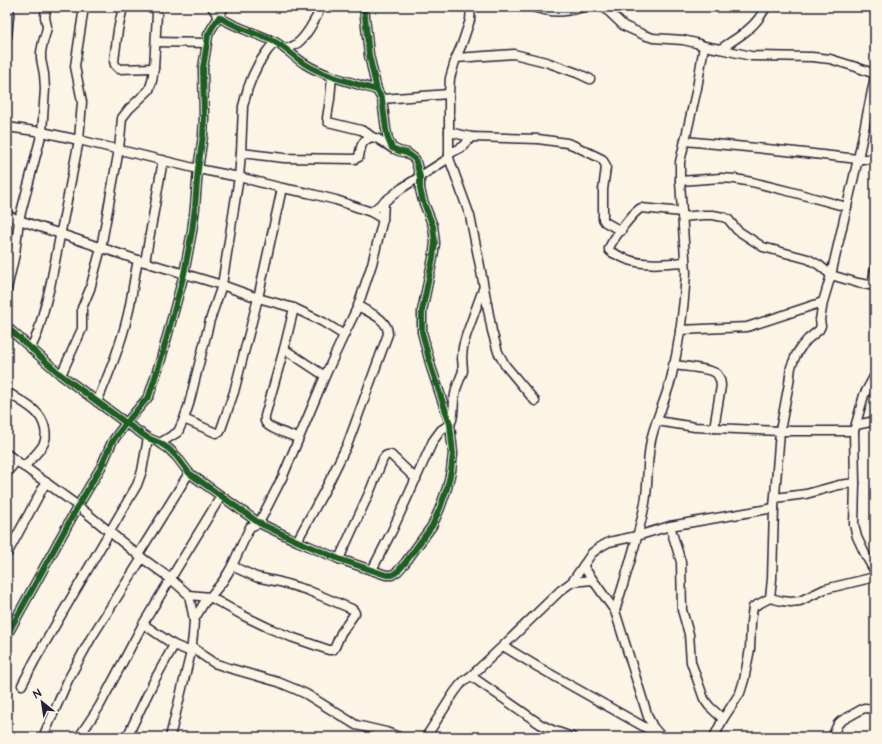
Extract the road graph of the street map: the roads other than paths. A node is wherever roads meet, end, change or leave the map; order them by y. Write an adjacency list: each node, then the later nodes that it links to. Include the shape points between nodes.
1 (10, 7): 16 (street)
2 (46, 7): 32 (street, via 47,28 41,52 45,89)
3 (84, 7): 36 (street, via 75,66 82,102)
4 (123, 7): 24 (street, via 115,65 119,69)
5 (151, 7): 17 (street, via 157,11)
6 (212, 7): 15 (street)
7 (224, 7): 15 (street)
8 (320, 7): 21 (street, via 303,38)
9 (364, 7): 28 (street, via 369,55)
10 (471, 7): 23 (street, via 470,20)
11 (533, 7): 12 (street, via 560,12)
12 (583, 7)
13 (766, 7): 22 (street, via 742,36)
14 (604, 8): 20 (street, via 624,26 644,35 683,40)
15 (219, 17): 18 (street, via 227,23); 19 (street)
16 (7, 37)
17 (156, 42): 19 (street); 24 (street)
18 (275, 42): 21 (street); 40 (street, via 259,63 248,88 243,106)
19 (207, 43): 45 (street, via 203,68 203,136)
20 (704, 46): 22 (street); 37 (street)
21 (285, 49): 26 (street, via 305,64)
22 (720, 49): 25 (street, via 751,56 830,60 856,66)
23 (456, 58): 27 (street, via 514,54 546,62); 29 (street, via 450,78)
24 (154, 68): 39 (street, via 149,90 122,118)
25 (875, 75): 42 (street)
26 (332, 76): 28 (street); 34 (street, via 328,122 361,130)
27 (590, 79)
28 (377, 90): 30 (street)
29 (449, 94): 30 (street); 33 (street)
30 (382, 99): 38 (street, via 388,139)
31 (7, 127): 32 (street)
32 (42, 132): 36 (street); 56 (street)
33 (449, 132): 35 (street); 41 (street)
34 (372, 137): 38 (street); 40 (street, via 364,141 359,157 355,159 284,158)
35 (471, 137): 41 (street, via 464,146); 57 (street, via 538,139 567,143 602,160 606,167 602,219)
36 (79, 140): 39 (street); 58 (street)
37 (685, 141): 42 (street); 48 (street, via 680,162)
38 (392, 148): 47 (street, via 407,153 414,159)
39 (118, 149): 44 (street); 59 (street)
40 (241, 153): 46 (street)
41 (449, 156): 47 (street); 70 (street, via 470,216)
42 (858, 159): 43 (street); 51 (street)
43 (875, 159)
44 (163, 160): 45 (street); 61 (street)
45 (198, 169): 46 (street); 65 (street, via 192,231)
46 (239, 177): 49 (street); 67 (street)
47 (420, 177): 50 (street); 91 (street, via 423,202 433,226 436,243 422,311 422,332)
48 (680, 180): 51 (street, via 735,179); 54 (street)
49 (282, 188): 52 (street, via 336,200); 71 (street)
50 (384, 202): 52 (street); 55 (street)
51 (847, 207): 60 (street)
52 (371, 212): 55 (street)
53 (7, 215): 56 (street)
54 (682, 215): 57 (street, via 641,208 632,215); 62 (street); 63 (street, via 723,217 763,247 808,259)
55 (383, 219): 73 (street)
56 (19, 220): 58 (street); 69 (street)
57 (621, 231): 62 (street, via 609,248 611,252 640,263)
58 (60, 234): 59 (street); 78 (street, via 43,316)
59 (101, 248): 61 (street); 81 (street, via 82,308 82,329)
60 (834, 260): 63 (street); 66 (street)
61 (141, 261): 65 (street); 86 (street, via 124,328)
62 (685, 262): 76 (street)
63 (819, 265): 66 (street)
64 (875, 268): 68 (street)
65 (184, 274): 67 (street); 90 (street, via 148,396)
66 (831, 275): 68 (street); 72 (street)
67 (222, 285): 71 (street); 87 (street)
68 (873, 286)
69 (7, 289)
70 (484, 289): 85 (street, via 498,352 505,365); 91 (street, via 463,347 463,371 456,389)
71 (258, 298): 74 (street); 87 (street, via 234,392 220,432 216,433)
72 (823, 302): 76 (street, via 747,327); 94 (street, via 820,330 801,347 791,366)
73 (358, 306): 77 (street); 114 (street, via 386,324 388,334 348,443)
74 (294, 308): 77 (street); 79 (street)
75 (7, 327): 78 (street)
76 (680, 330): 80 (street)
77 (344, 335): 83 (street)
78 (31, 348): 81 (street)
79 (284, 349): 83 (street); 96 (street, via 265,421 270,427)
80 (674, 365): 88 (street); 92 (street, via 712,370 718,374 721,386)
81 (61, 375): 86 (street)
82 (875, 375): 93 (street, via 864,395)
83 (325, 376): 96 (street)
84 (7, 396): 100 (street, via 12,395 36,412 45,427 46,439)
85 (535, 401)
86 (97, 402): 90 (street)
87 (184, 419): 97 (street, via 178,432)
88 (657, 421): 92 (street); 113 (street, via 649,451 645,502)
89 (875, 421): 93 (street)
90 (126, 423): 95 (street); 108 (street, via 112,442 101,467)
91 (450, 424): 103 (street, via 441,430 433,441); 120 (street, via 453,454 451,471 432,526 398,571 386,575)
92 (714, 428): 94 (street)
93 (855, 428): 94 (street); 105 (street)
94 (780, 431): 107 (street)
95 (148, 438): 97 (street); 112 (street, via 137,485)
96 (298, 438): 110 (street, via 283,476)
97 (160, 443): 102 (street, via 177,457)
98 (7, 454): 99 (street)
99 (16, 461): 100 (street); 101 (street)
100 (24, 467): 104 (street)
101 (7, 473)
102 (189, 473): 106 (street); 116 (street)
103 (416, 479): 117 (street, via 391,455 385,456); 120 (street)
104 (46, 482): 108 (street); 115 (street)
105 (855, 483): 107 (street); 121 (street, via 854,525 857,537)
106 (221, 496): 110 (street); 123 (street)
107 (775, 498): 109 (street)
108 (78, 506): 112 (street); 132 (street)
109 (774, 508): 111 (street); 128 (street)
110 (259, 523): 114 (street); 118 (street, via 250,527)
111 (670, 526): 113 (street); 139 (street, via 681,562 682,610 689,634 691,662 704,699)
112 (109, 532): 116 (street); 137 (street)
113 (637, 536): 119 (street, via 600,546); 129 (street)
114 (297, 541): 117 (street)
115 (7, 554)
116 (140, 556): 123 (street); 142 (street, via 68,680)
117 (339, 558): 120 (street)
118 (232, 566): 127 (street); 127 (street, via 256,577 307,590 352,609 355,614 341,633 335,647 328,650 271,629)
119 (583, 566): 124 (street); 125 (street)
120 (372, 570)
121 (875, 572)
122 (875, 577): 128 (street, via 825,590 800,601)
123 (171, 579): 126 (street); 131 (street)
124 (592, 580): 125 (street); 129 (street)
125 (572, 582): 134 (street)
126 (189, 595): 127 (street); 130 (street)
127 (210, 597): 130 (street)
128 (770, 598): 139 (street, via 753,607 750,649 744,680 740,693)
129 (615, 611): 141 (street, via 648,717)
130 (194, 620): 135 (street)
131 (143, 624): 133 (street); 143 (street, via 99,707)
132 (7, 635)
133 (174, 645): 135 (street); 144 (street)
134 (503, 646): 136 (street); 141 (street)
135 (192, 649): 140 (street, via 214,663 295,688 356,725); 145 (street)
136 (471, 676): 147 (street, via 454,693); 148 (street, via 540,724)
137 (22, 685)
138 (875, 708): 150 (street, via 864,708 841,720)
139 (723, 719): 149 (street)
140 (375, 733): 146 (street, via 386,732)
141 (661, 736)
142 (43, 737)
143 (79, 737)
144 (127, 737)
145 (170, 737)
146 (399, 737)
147 (426, 737)
148 (572, 737)
149 (714, 737)
150 (832, 737)

